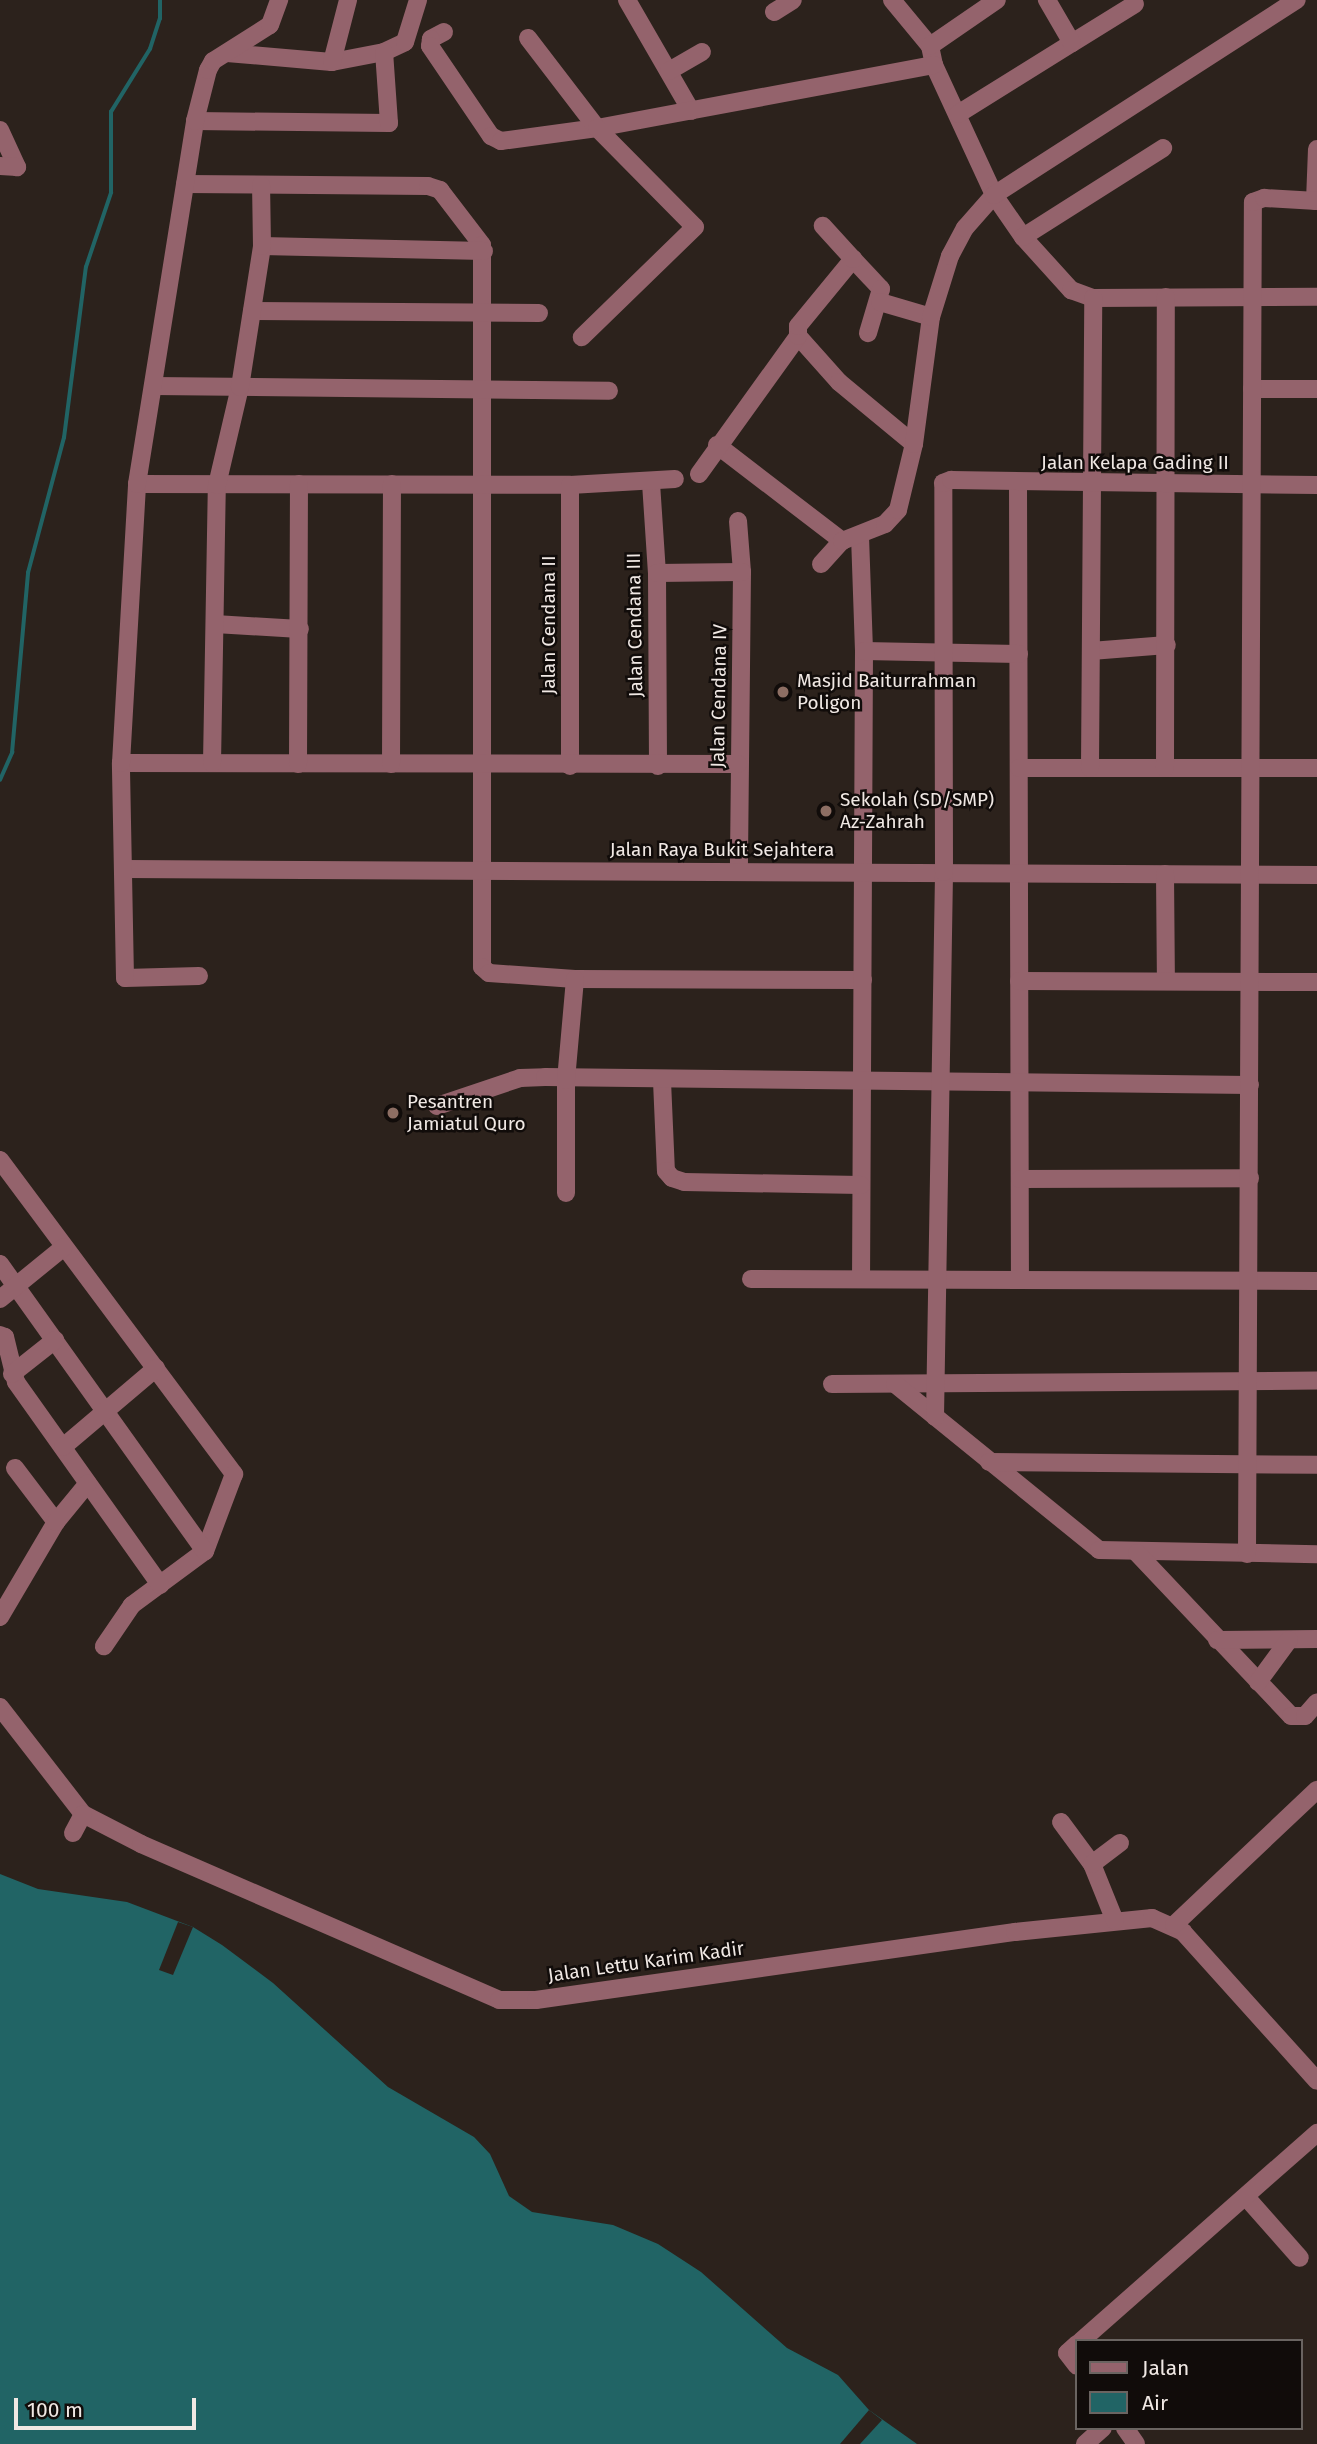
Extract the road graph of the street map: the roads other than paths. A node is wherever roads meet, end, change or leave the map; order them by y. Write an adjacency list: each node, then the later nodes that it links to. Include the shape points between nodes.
1 (279, 0): 18 (street, via 270,25)
2 (348, 0): 19 (street)
3 (418, 0): 16 (street, via 405,42)
4 (627, 0): 21 (street)
5 (793, 0): 11 (street)
6 (891, 0): 15 (street)
7 (997, 0): 15 (street)
8 (1047, 0): 14 (street)
9 (1299, 1): 32 (street)
10 (1135, 4): 14 (street)
11 (774, 12)
12 (444, 32): 25 (street, via 430,39 430,46 496,140)
13 (528, 38): 25 (street)
14 (1072, 43): 23 (street)
15 (930, 46): 20 (street)
16 (384, 52): 19 (street); 24 (street, via 389,123)
17 (702, 52): 21 (street)
18 (226, 53): 19 (street); 24 (street, via 208,70)
19 (332, 62)
20 (934, 65): 22 (street); 23 (street)
21 (669, 71): 22 (street)
22 (691, 111): 25 (street)
23 (958, 114): 32 (street)
24 (195, 121): 30 (street)
25 (597, 128): 50 (street, via 695,227)
26 (0, 130): 29 (street)
27 (1163, 148): 35 (street)
28 (1317, 149): 33 (street)
29 (9, 166)
30 (185, 184): 31 (street); 51 (street)
31 (261, 185): 36 (street); 37 (street, via 435,188)
32 (994, 195): 35 (street); 47 (street, via 965,228 950,256)
33 (1316, 201): 42 (street, via 1264,198 1253,202)
34 (823, 226): 38 (street)
35 (1023, 237): 41 (street, via 1071,290)
36 (262, 246): 37 (street); 44 (street)
37 (484, 251): 46 (street)
38 (853, 259): 43 (street, via 878,283); 49 (street, via 798,326)
39 (1166, 297): 41 (street); 42 (street); 70 (street)
40 (1317, 297): 42 (street)
41 (1093, 298): 66 (street)
42 (1252, 298): 53 (street)
43 (880, 302): 47 (street); 48 (street)
44 (252, 311): 46 (street); 52 (street)
45 (539, 313): 46 (street)
46 (484, 314): 56 (street)
47 (931, 317): 57 (street)
48 (868, 333)
49 (798, 336): 57 (street, via 839,382); 58 (street)
50 (582, 337)
51 (153, 386): 52 (street); 61 (street)
52 (240, 387): 56 (street); 67 (street)
53 (1252, 389): 54 (street); 71 (street)
54 (1317, 389)
55 (609, 391): 56 (street)
56 (483, 392): 68 (street)
57 (914, 444): 74 (street, via 898,510 885,524)
58 (717, 445): 59 (street); 74 (street)
59 (698, 474)
60 (676, 479): 64 (street)
61 (137, 484): 67 (street); 86 (street)
62 (299, 484): 63 (street); 67 (street); 79 (street)
63 (392, 484): 68 (street); 88 (street)
64 (650, 484): 69 (street); 77 (street, Jalan Cendana III)
65 (1018, 484): 66 (street, Jalan Kelapa Gading II); 83 (street); 84 (street, Jalan Kelapa Gading II, via 951,480 943,484)
66 (1092, 484): 70 (street, Jalan Kelapa Gading II); 81 (street)
67 (217, 485): 78 (street)
68 (483, 485): 69 (street); 90 (street)
69 (570, 485): 91 (street, Jalan Cendana II)
70 (1166, 485): 71 (street, Jalan Kelapa Gading II); 80 (street)
71 (1252, 485): 72 (street, Jalan Kelapa Gading II); 96 (street)
72 (1317, 485)
73 (738, 521): 76 (street, Jalan Cendana IV)
74 (851, 538): 75 (street); 82 (street)
75 (821, 564)
76 (742, 572): 77 (street); 89 (street, Jalan Cendana IV)
77 (657, 573): 92 (street, Jalan Cendana III)
78 (215, 624): 79 (street); 85 (street)
79 (300, 629): 87 (street)
80 (1167, 645): 81 (street); 95 (street)
81 (1091, 651): 94 (street)
82 (864, 652): 84 (street); 101 (street)
83 (1019, 653): 84 (street); 93 (street)
84 (944, 654): 102 (street)
85 (212, 762): 86 (street); 87 (street)
86 (121, 763): 98 (street)
87 (299, 764): 88 (street)
88 (391, 764): 90 (street)
89 (738, 764): 92 (street); 100 (street, Jalan Cendana IV)
90 (482, 765): 91 (street); 99 (street)
91 (570, 765): 92 (street)
92 (658, 766)
93 (1019, 768): 94 (street); 103 (street)
94 (1090, 768): 95 (street)
95 (1165, 768): 96 (street)
96 (1251, 768): 97 (street); 105 (street)
97 (1317, 768)
98 (126, 869): 99 (street, Jalan Raya Bukit Sejahtera); 107 (street, via 125,978)
99 (481, 870): 100 (street, Jalan Raya Bukit Sejahtera); 108 (street, via 482,967 489,972)
100 (739, 871): 101 (street, Jalan Raya Bukit Sejahtera)
101 (863, 872): 102 (street, Jalan Raya Bukit Sejahtera); 109 (street)
102 (944, 872): 103 (street, Jalan Raya Bukit Sejahtera); 117 (street)
103 (1019, 873): 104 (street, Jalan Raya Bukit Sejahtera); 110 (street)
104 (1165, 874): 105 (street, Jalan Raya Bukit Sejahtera); 111 (street)
105 (1251, 874): 106 (street, Jalan Raya Bukit Sejahtera); 112 (street)
106 (1317, 874)
107 (199, 976)
108 (575, 979): 109 (street); 114 (street)
109 (863, 980): 116 (street)
110 (1019, 981): 111 (street); 118 (street)
111 (1166, 981): 112 (street)
112 (1251, 982): 113 (street); 119 (street)
113 (1317, 982)
114 (566, 1080): 115 (street); 120 (street, via 520,1078); 125 (street)
115 (662, 1081): 116 (street); 124 (street, via 666,1171 672,1178 684,1182)
116 (862, 1082): 117 (street); 124 (street)
117 (940, 1082): 118 (street); 130 (street)
118 (1020, 1083): 119 (street); 123 (street)
119 (1250, 1085): 122 (street)
120 (437, 1106)
121 (0, 1160): 126 (street)
122 (1250, 1178): 123 (street); 132 (street)
123 (1020, 1179): 131 (street)
124 (861, 1185): 129 (street)
125 (566, 1193)
126 (64, 1247): 134 (street); 138 (street)
127 (0, 1264): 134 (street)
128 (751, 1279): 129 (street)
129 (861, 1279): 130 (street)
130 (936, 1280): 131 (street); 144 (street)
131 (1020, 1280): 132 (street)
132 (1249, 1281): 133 (street); 141 (street)
133 (1317, 1281)
134 (14, 1284): 135 (street); 137 (street)
135 (0, 1299)
136 (0, 1335): 139 (street, via 5,1337)
137 (55, 1340): 139 (street); 145 (street)
138 (156, 1368): 145 (street); 154 (street, via 233,1474)
139 (10, 1381): 147 (street)
140 (1317, 1381): 141 (street)
141 (1248, 1382): 144 (street); 149 (street)
142 (832, 1384): 143 (street)
143 (895, 1384): 144 (street); 146 (street)
144 (934, 1384): 146 (street)
145 (104, 1407): 147 (street); 154 (street)
146 (935, 1416): 148 (street)
147 (63, 1447): 152 (street)
148 (989, 1461): 149 (street); 155 (street, via 1093,1548)
149 (1248, 1465): 150 (street); 156 (street)
150 (1317, 1465)
151 (15, 1468): 153 (street)
152 (88, 1483): 153 (street); 158 (street)
153 (56, 1522): 159 (street)
154 (205, 1551): 158 (street)
155 (1137, 1553): 156 (street); 161 (street)
156 (1247, 1554): 157 (street)
157 (1317, 1554)
158 (160, 1585): 163 (street, via 124,1613)
159 (0, 1617)
160 (1317, 1639): 162 (street)
161 (1217, 1640): 162 (street); 164 (street)
162 (1289, 1640): 164 (street)
163 (104, 1646)
164 (1258, 1682): 165 (street, via 1295,1718 1306,1716)
165 (1317, 1702)
166 (0, 1707): 169 (street, Jalan Lettu Karim Kadir)
167 (1317, 1790): 168 (street)
168 (1310, 1807): 175 (street)
169 (83, 1814): 171 (street); 174 (street, Jalan Lettu Karim Kadir, via 486,1996 509,2001)
170 (1061, 1822): 173 (street)
171 (73, 1833)
172 (1120, 1843): 173 (street)
173 (1092, 1864): 174 (street)
174 (1115, 1921): 175 (street, Jalan Lettu Karim Kadir, via 1152,1919)
175 (1174, 1925): 176 (street, via 1234,1984)
176 (1317, 2081)
177 (1317, 2133): 178 (street)
178 (1246, 2197): 179 (street); 180 (street)
179 (1300, 2258)
180 (1082, 2339)
181 (1076, 2345): 182 (street, via 1067,2353)
182 (1076, 2365)
183 (1101, 2430): 184 (street)
184 (1085, 2444)

